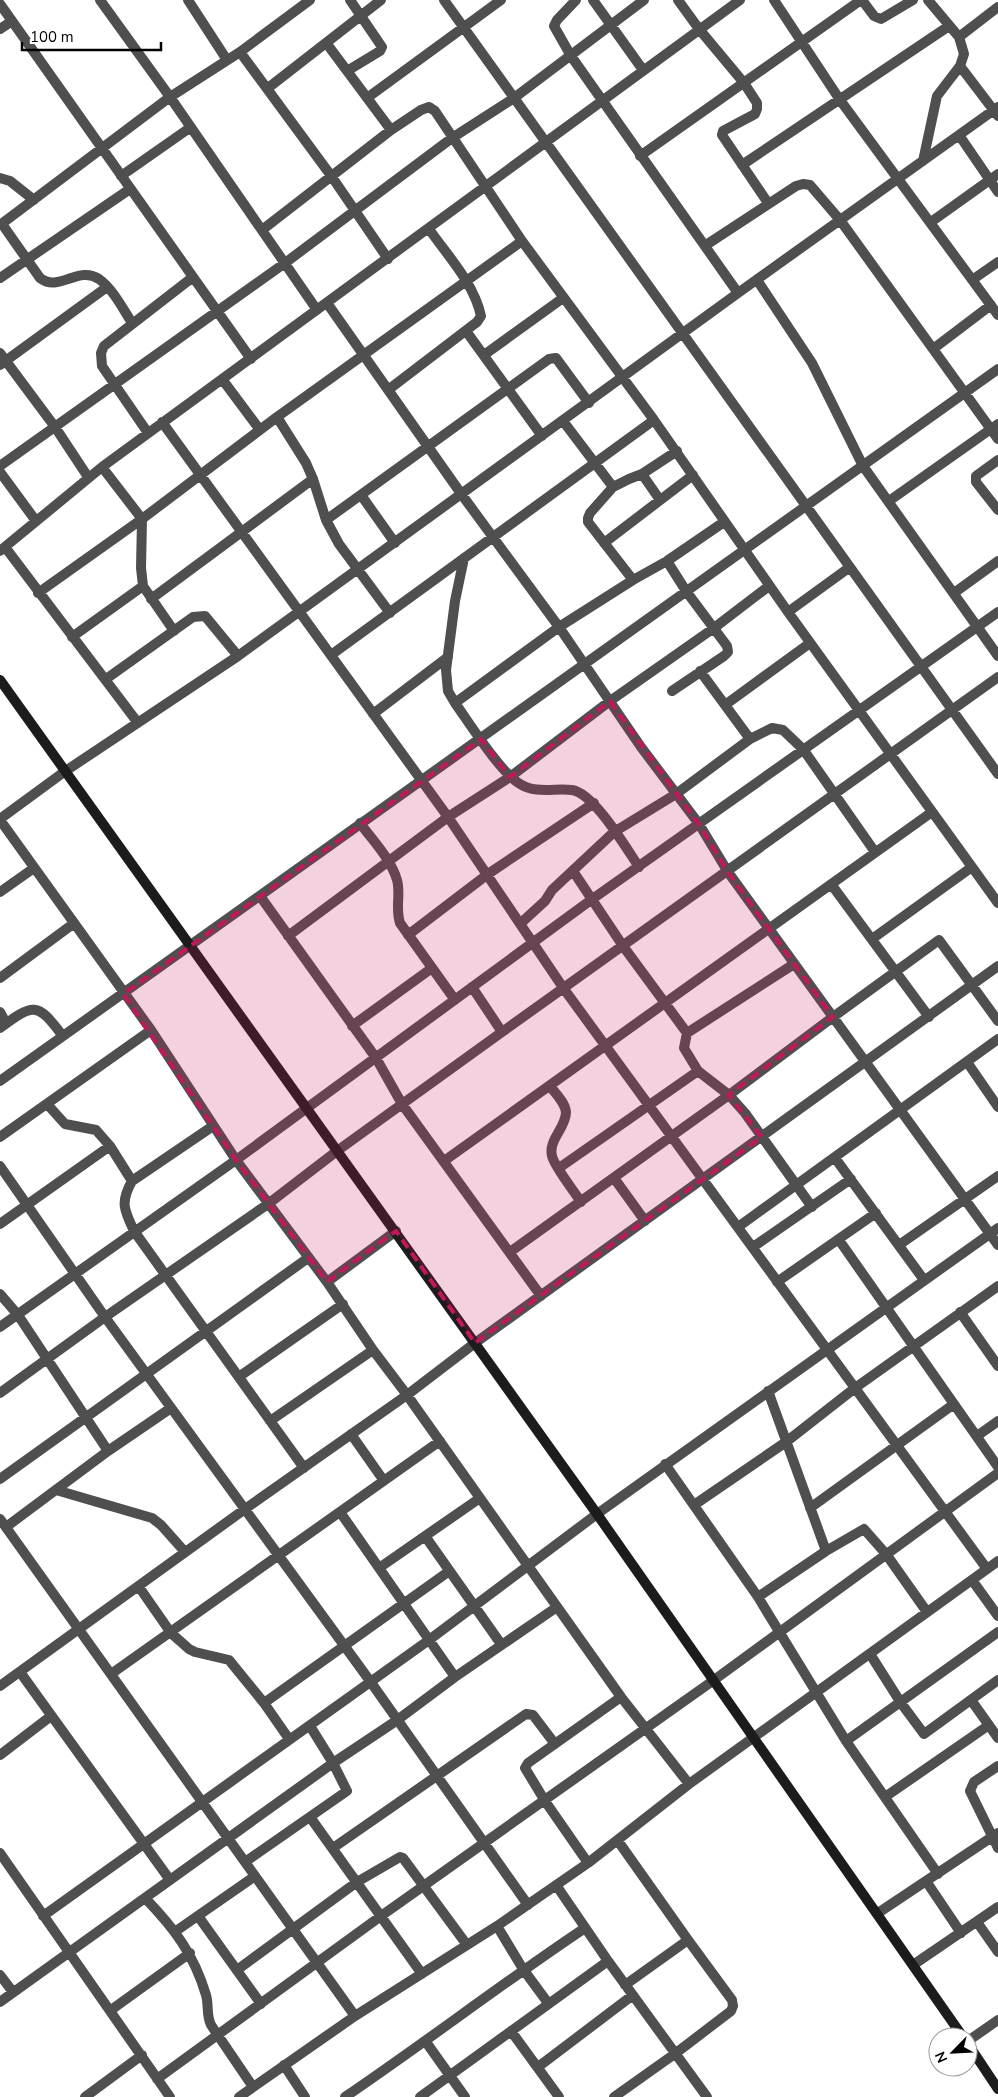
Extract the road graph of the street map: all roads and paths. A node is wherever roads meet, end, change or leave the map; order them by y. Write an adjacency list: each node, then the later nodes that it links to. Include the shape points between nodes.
1 (100, 0): 37 (street)
2 (188, 0): 31 (street)
3 (310, 0): 29 (street)
4 (350, 0): 19 (street)
5 (381, 0): 19 (street)
6 (444, 0): 23 (street)
7 (501, 0): 23 (street)
8 (576, 0): 30 (street, via 554,26)
9 (593, 0): 21 (street)
10 (644, 0): 21 (street)
11 (678, 0): 25 (street)
12 (740, 0): 25 (street)
13 (774, 0): 27 (street)
14 (861, 0): 15 (street, via 874,16 881,19); 27 (street)
15 (913, 0)
16 (928, 0): 22 (street)
17 (0, 4): 20 (street)
18 (998, 7): 26 (street)
19 (361, 14): 28 (street); 34 (street, via 382,47)
20 (12, 21): 24 (street); 48 (street)
21 (611, 24): 30 (street); 33 (street)
22 (950, 26): 26 (street); 41 (street)
23 (463, 28): 38 (street); 39 (street)
24 (0, 29)
25 (699, 29): 33 (street); 35 (street)
26 (959, 37): 32 (street, via 964,54)
27 (801, 41): 35 (street); 41 (street)
28 (327, 44): 34 (street); 36 (street)
29 (240, 52): 31 (street); 36 (street)
30 (571, 56): 39 (street); 40 (street)
31 (227, 60): 37 (street)
32 (960, 66): 42 (street); 50 (street, via 937,96)
33 (643, 70): 40 (street)
34 (347, 71): 38 (street)
35 (744, 82): 49 (street); 51 (street, via 757,103 755,114 722,135)
36 (268, 88): 53 (street)
37 (170, 98): 43 (street); 48 (street)
38 (367, 98): 44 (street)
39 (514, 98): 46 (street); 47 (street)
40 (601, 100): 47 (street); 49 (street)
41 (840, 100): 51 (street); 56 (street)
42 (997, 111): 45 (street)
43 (190, 127): 52 (street); 67 (street)
44 (391, 130): 46 (street, via 429,107); 53 (street)
45 (959, 135): 50 (street); 54 (street)
46 (452, 138): 57 (street); 62 (street)
47 (546, 143): 57 (street); 89 (street)
48 (101, 148): 52 (street); 60 (street)
49 (640, 156): 69 (street)
50 (923, 161): 56 (street)
51 (742, 165): 61 (street)
52 (121, 176): 58 (street)
53 (332, 177): 62 (street); 67 (street)
54 (994, 177): 59 (street); 64 (street)
55 (0, 178): 60 (street, via 10,181)
56 (898, 179): 63 (street); 64 (street)
57 (485, 188): 66 (street); 68 (street)
58 (130, 189): 71 (street); 74 (street)
59 (998, 192)
60 (34, 200): 65 (street)
61 (768, 203): 63 (street, via 796,186 810,185); 69 (street)
62 (354, 211): 70 (street); 73 (street)
63 (840, 220): 76 (street); 90 (street)
64 (931, 222): 77 (street)
65 (1, 224): 71 (street)
66 (429, 228): 70 (street); 78 (street)
67 (262, 230): 73 (street)
68 (522, 241): 78 (street); 81 (street)
69 (706, 246): 80 (street)
70 (388, 258): 82 (street)
71 (27, 259): 75 (street); 79 (street, via 46,283 83,275 98,279)
72 (998, 262): 77 (street)
73 (285, 263): 84 (street); 85 (street)
74 (193, 277): 85 (street); 87 (street)
75 (0, 278)
76 (757, 280): 80 (street); 118 (street, via 812,363)
77 (972, 280): 83 (street)
78 (467, 282): 88 (street, via 481,316); 91 (street)
79 (107, 287): 87 (street); 94 (street)
80 (738, 293): 89 (street)
81 (563, 298): 92 (street); 96 (street)
82 (327, 303): 84 (street); 91 (street)
83 (991, 305): 86 (street); 90 (street)
84 (317, 310): 93 (street)
85 (217, 312): 93 (street); 98 (street)
86 (998, 315)
87 (132, 323): 98 (street, via 104,346 101,353 102,366)
88 (466, 331): 92 (street); 100 (street)
89 (683, 334): 96 (street); 131 (street)
90 (933, 349): 101 (street)
91 (364, 354): 100 (street); 103 (street)
92 (484, 355): 99 (street)
93 (251, 358): 97 (street)
94 (2, 360): 107 (street)
95 (998, 369): 101 (street)
96 (622, 378): 102 (street); 104 (street)
97 (222, 379): 106 (street); 109 (street)
98 (115, 385): 107 (street); 110 (street)
99 (508, 389): 102 (street, via 553,357); 111 (street); 113 (street)
100 (388, 390): 113 (street)
101 (964, 393): 108 (street); 118 (street)
102 (589, 403): 105 (street)
103 (277, 417): 109 (street); 125 (street)
104 (654, 420): 114 (street); 116 (street)
105 (563, 421): 111 (street); 116 (street)
106 (162, 422): 110 (street); 121 (street)
107 (55, 427): 117 (street); 124 (street)
108 (994, 427): 112 (street); 130 (street)
109 (260, 430): 121 (street)
110 (148, 433): 119 (street)
111 (542, 436): 127 (street)
112 (998, 439)
113 (428, 447): 127 (street); 128 (street)
114 (677, 451): 122 (street); 123 (street)
115 (998, 460): 132 (street, via 976,476 976,482)
116 (595, 462): 126 (street); 138 (street)
117 (0, 466)
118 (862, 466): 130 (street); 131 (street)
119 (102, 467): 124 (street); 133 (street)
120 (0, 472): 135 (street)
121 (201, 474): 133 (street); 137 (street)
122 (642, 474): 126 (street); 129 (street)
123 (693, 475): 129 (street); 136 (street)
124 (88, 478): 135 (street)
125 (314, 479): 134 (street); 137 (street)
126 (613, 487): 140 (street, via 588,518)
127 (462, 495): 138 (street); 139 (street)
128 (361, 496): 134 (street); 139 (street)
129 (660, 500): 140 (street)
130 (889, 501): 153 (street)
131 (806, 506): 142 (street); 146 (street)
132 (998, 508)
133 (142, 519): 149 (street); 152 (street)
134 (326, 520): 147 (street)
135 (36, 521): 141 (street)
136 (724, 522): 142 (street); 144 (street)
137 (241, 532): 154 (street); 155 (street)
138 (493, 537): 143 (street); 160 (street)
139 (396, 543): 147 (street)
140 (604, 543): 148 (street)
141 (2, 549): 152 (street)
142 (744, 549): 150 (street); 151 (street)
143 (464, 558): 156 (street); 168 (street)
144 (667, 561): 148 (street); 151 (street)
145 (998, 562): 153 (street)
146 (850, 567): 157 (street); 170 (street)
147 (358, 569): 155 (street); 156 (street)
148 (633, 580): 160 (street)
149 (143, 586): 154 (street); 163 (street)
150 (769, 586): 157 (street); 161 (street)
151 (686, 591): 161 (street); 169 (street)
152 (38, 593): 163 (street)
153 (954, 593): 159 (street)
154 (150, 599): 162 (street)
155 (299, 612): 165 (street); 166 (street)
156 (390, 612): 165 (street)
157 (788, 612): 164 (street)
158 (998, 612): 159 (street)
159 (976, 626): 167 (street); 170 (street)
160 (559, 627): 169 (street); 177 (street)
161 (714, 628): 171 (street, via 728,652); 176 (street)
162 (174, 631): 166 (street, via 193,617 205,616); 173 (street)
163 (72, 637): 173 (street)
164 (810, 643): 178 (street); 179 (street)
165 (331, 655): 181 (street)
166 (238, 656): 182 (street)
167 (998, 656)
168 (448, 657): 177 (street, via 446,681); 181 (street)
169 (584, 664): 176 (street); 183 (street)
170 (920, 665): 179 (street); 180 (street)
171 (700, 671): 175 (street); 178 (street)
172 (998, 677): 180 (street)
173 (106, 679): 182 (street)
174 (0, 680): 187 (main road)
175 (672, 691)
176 (610, 701): 189 (street); 191 (street)
177 (455, 703): 183 (street)
178 (725, 705): 184 (street)
179 (859, 710): 185 (street); 186 (street)
180 (952, 710): 186 (street); 188 (street)
181 (373, 714): 190 (street)
182 (138, 723): 187 (street)
183 (481, 739): 189 (street); 190 (street)
184 (750, 740): 185 (street, via 772,728 779,728); 191 (street)
185 (803, 749): 192 (street); 198 (street)
186 (891, 754): 192 (street); 194 (street)
187 (64, 772): 196 (street); 220 (main road)
188 (998, 774)
189 (510, 777): 193 (street, via 531,789 582,793); 195 (street)
190 (420, 780): 195 (street); 197 (street)
191 (676, 794): 198 (street); 199 (street)
192 (835, 794): 200 (street); 206 (street)
193 (594, 803): 199 (street); 207 (street)
194 (932, 812): 200 (street); 203 (street)
195 (448, 818): 201 (street); 207 (street)
196 (0, 820): 204 (street)
197 (360, 823): 201 (street); 210 (street)
198 (699, 824): 202 (street); 206 (street)
199 (614, 832): 202 (street); 205 (street)
200 (875, 852): 208 (street)
201 (388, 861): 216 (street); 217 (street, via 397,881 397,914)
202 (640, 867): 211 (street)
203 (972, 867): 212 (street); 218 (street)
204 (34, 868): 209 (street); 214 (street)
205 (573, 871): 211 (street); 213 (street)
206 (728, 872): 215 (street); 221 (street)
207 (488, 874): 213 (street); 217 (street)
208 (832, 884): 215 (street); 218 (street)
209 (0, 892)
210 (260, 896): 216 (street); 220 (street)
211 (591, 900): 219 (street); 221 (street)
212 (998, 903)
213 (521, 923): 219 (street)
214 (74, 924): 226 (street); 230 (street)
215 (769, 929): 222 (street); 232 (street)
216 (288, 936): 238 (street)
217 (408, 936): 224 (street)
218 (872, 939): 225 (street)
219 (532, 943): 228 (street); 229 (street)
220 (190, 946): 230 (street); 256 (main road)
221 (623, 946): 229 (street); 232 (street)
222 (794, 964): 234 (street); 241 (street)
223 (998, 966): 227 (street)
224 (432, 968): 231 (street); 238 (street)
225 (896, 972): 227 (street, via 939,940); 234 (street); 235 (street)
226 (0, 978)
227 (973, 985): 235 (street); 236 (street)
228 (472, 987): 231 (street); 240 (street)
229 (564, 989): 240 (street); 244 (street)
230 (123, 994): 239 (street); 242 (street)
231 (455, 1000): 245 (street)
232 (664, 1003): 241 (street); 244 (street)
233 (0, 1012): 237 (street)
234 (833, 1017): 246 (street); 251 (street)
235 (928, 1017): 246 (street)
236 (998, 1021)
237 (3, 1025): 242 (street, via 28,1010 37,1009 46,1014)
238 (352, 1026): 245 (street)
239 (150, 1030): 252 (street); 258 (street)
240 (502, 1032): 253 (street)
241 (687, 1034): 248 (street, via 684,1048)
242 (62, 1035): 249 (street)
243 (998, 1039): 247 (street)
244 (605, 1046): 250 (street); 254 (street)
245 (376, 1058): 253 (street); 256 (street)
246 (866, 1062): 257 (street); 261 (street)
247 (967, 1062): 255 (street); 257 (street)
248 (698, 1071): 251 (street); 254 (street)
249 (0, 1081)
250 (550, 1086): 266 (street); 268 (street, via 566,1112 551,1147)
251 (730, 1096): 259 (street); 261 (street)
252 (47, 1104): 260 (street); 262 (street, via 65,1124 96,1130)
253 (402, 1104): 263 (street); 266 (street)
254 (649, 1106): 259 (street); 268 (street)
255 (998, 1107)
256 (307, 1108): 263 (main road); 265 (street)
257 (900, 1110): 264 (street); 275 (street)
258 (213, 1126): 265 (street); 273 (street)
259 (672, 1136): 270 (street); 271 (street)
260 (0, 1137)
261 (762, 1137): 271 (street); 274 (street)
262 (110, 1146): 273 (street); 278 (street)
263 (337, 1151): 277 (street); 285 (main road)
264 (835, 1158): 272 (street); 274 (street)
265 (236, 1160): 277 (street); 284 (street)
266 (444, 1162): 291 (street)
267 (0, 1166): 278 (street)
268 (558, 1168): 276 (street)
269 (998, 1176): 275 (street)
270 (614, 1178): 276 (street); 281 (street)
271 (704, 1179): 281 (street); 283 (street)
272 (851, 1179): 279 (street); 280 (street)
273 (132, 1181): 284 (street, via 124,1194 124,1205)
274 (797, 1186): 279 (street); 283 (street)
275 (965, 1200): 286 (street); 289 (street)
276 (581, 1202): 291 (street)
277 (268, 1204): 292 (street); 294 (street)
278 (26, 1205): 282 (street); 293 (street)
279 (812, 1206): 290 (street)
280 (876, 1213): 287 (street); 289 (street)
281 (645, 1221): 300 (street)
282 (0, 1224)
283 (738, 1227): 290 (street)
284 (134, 1231): 293 (street); 294 (street)
285 (396, 1231): 296 (street); 308 (main road)
286 (994, 1231): 288 (street); 295 (street)
287 (838, 1240): 297 (street); 302 (street)
288 (998, 1245)
289 (900, 1246): 295 (street)
290 (753, 1247): 297 (street)
291 (510, 1252): 300 (street)
292 (308, 1258): 296 (street); 307 (street)
293 (75, 1273): 304 (street); 305 (street)
294 (167, 1276): 305 (street); 307 (street)
295 (924, 1280): 302 (street)
296 (327, 1282): 301 (street)
297 (777, 1282): 310 (street)
298 (998, 1286): 303 (street)
299 (0, 1294): 304 (street)
300 (541, 1296): 308 (street)
301 (343, 1304): 311 (street); 315 (street)
302 (886, 1307): 309 (street); 310 (street)
303 (960, 1312): 309 (street); 313 (street)
304 (18, 1314): 306 (street); 312 (street)
305 (105, 1317): 312 (street); 314 (street)
306 (0, 1327)
307 (206, 1331): 314 (street); 315 (street)
308 (475, 1343): 319 (street); 344 (main road)
309 (913, 1346): 316 (street); 320 (street)
310 (826, 1349): 316 (street); 317 (street)
311 (373, 1350): 319 (street); 323 (street)
312 (47, 1359): 318 (street); 322 (street)
313 (998, 1366)
314 (146, 1374): 321 (street); 322 (street)
315 (240, 1376): 323 (street)
316 (855, 1388): 328 (street); 329 (street)
317 (768, 1391): 328 (street); 331 (street)
318 (0, 1392)
319 (407, 1395): 325 (street); 327 (street)
320 (954, 1404): 326 (street); 329 (street)
321 (171, 1408): 330 (street); 341 (street)
322 (86, 1418): 330 (street); 335 (street)
323 (270, 1421): 333 (street)
324 (998, 1421): 326 (street)
325 (351, 1434): 333 (street); 336 (street)
326 (977, 1436): 332 (street)
327 (440, 1441): 336 (street); 338 (street)
328 (786, 1442): 339 (street); 340 (street)
329 (896, 1444): 340 (street); 342 (street)
330 (108, 1451): 337 (street)
331 (665, 1464): 339 (street); 344 (street)
332 (998, 1467)
333 (304, 1468): 341 (street)
334 (998, 1473): 342 (street)
335 (0, 1479)
336 (384, 1481): 343 (street)
337 (56, 1490): 345 (street); 348 (street, via 152,1518)
338 (480, 1498): 346 (street); 352 (street)
339 (694, 1505): 358 (street)
340 (810, 1508): 347 (street)
341 (244, 1509): 348 (street); 350 (street)
342 (945, 1511): 349 (street); 354 (street)
343 (340, 1512): 350 (street); 353 (street)
344 (597, 1514): 352 (street); 375 (main road)
345 (3, 1523): 364 (street)
346 (425, 1536): 353 (street); 355 (street)
347 (826, 1551): 349 (street, via 864,1529); 358 (street)
348 (184, 1552): 357 (street)
349 (886, 1554): 362 (street); 365 (street)
350 (279, 1556): 367 (street); 370 (street)
351 (998, 1561): 354 (street)
352 (528, 1565): 360 (street); 361 (street)
353 (379, 1568): 359 (street)
354 (987, 1569): 356 (street)
355 (448, 1572): 359 (street); 361 (street)
356 (972, 1580): 362 (street); 363 (street)
357 (139, 1587): 364 (street); 367 (street)
358 (758, 1597): 365 (street)
359 (403, 1602): 368 (street); 370 (street)
360 (557, 1606): 369 (street); 380 (street)
361 (473, 1607): 368 (street); 369 (street)
362 (928, 1612): 371 (street)
363 (998, 1616)
364 (79, 1629): 372 (street); 373 (street)
365 (780, 1630): 375 (street); 379 (street)
366 (998, 1632): 382 (street)
367 (171, 1633): 373 (street); 383 (street, via 195,1652 229,1660)
368 (429, 1640): 374 (street); 377 (street)
369 (501, 1644): 374 (street)
370 (344, 1646): 377 (street); 383 (street)
371 (870, 1654): 379 (street); 382 (street)
372 (20, 1672): 378 (street); 384 (street)
373 (111, 1674): 400 (street)
374 (455, 1677): 385 (street)
375 (714, 1680): 388 (street); 389 (main road)
376 (998, 1680): 381 (street)
377 (370, 1681): 385 (street); 387 (street)
378 (0, 1686)
379 (815, 1693): 389 (street); 392 (street)
380 (621, 1697): 388 (street); 393 (street)
381 (971, 1700): 382 (street, via 924,1734); 386 (street)
382 (901, 1702): 392 (street)
383 (264, 1703): 391 (street)
384 (51, 1716): 394 (street); 407 (street)
385 (396, 1721): 395 (street); 397 (street)
386 (989, 1725): 390 (street); 399 (street)
387 (310, 1726): 391 (street); 395 (street)
388 (645, 1730): 398 (street); 401 (street)
389 (753, 1738): 398 (street); 423 (main road)
390 (998, 1738)
391 (290, 1739): 400 (street)
392 (846, 1741): 399 (street)
393 (555, 1744): 397 (street, via 530,1713); 401 (street, via 525,1768)
394 (0, 1755)
395 (333, 1763): 402 (street, via 347,1791); 404 (street)
396 (998, 1766): 403 (street, via 974,1782 970,1791)
397 (438, 1776): 406 (street); 408 (street)
398 (689, 1784): 405 (street)
399 (885, 1797): 413 (street)
400 (202, 1802): 404 (street); 407 (street)
401 (545, 1802): 406 (street); 412 (street)
402 (310, 1817): 408 (street); 411 (street)
403 (995, 1835): 409 (street); 413 (street)
404 (228, 1838): 411 (street); 415 (street)
405 (618, 1841): 412 (street); 433 (street)
406 (486, 1843): 419 (street); 421 (street)
407 (143, 1844): 415 (street); 424 (street)
408 (333, 1848): 417 (street)
409 (998, 1848)
410 (0, 1852): 424 (street)
411 (246, 1862): 414 (street)
412 (588, 1863): 418 (street)
413 (938, 1874): 416 (street)
414 (255, 1876): 425 (street); 430 (street)
415 (170, 1880): 420 (street)
416 (926, 1881): 423 (street); 432 (street)
417 (356, 1882): 419 (street, via 400,1857); 426 (street); 430 (street)
418 (556, 1885): 421 (street); 429 (street)
419 (425, 1886): 426 (street); 434 (street)
420 (145, 1898): 431 (street); 435 (street)
421 (528, 1905): 428 (street)
422 (998, 1907): 427 (street)
423 (878, 1913): 440 (main road)
424 (43, 1916): 435 (street)
425 (198, 1916): 431 (street); 442 (street)
426 (381, 1916): 439 (street); 443 (street)
427 (977, 1922): 432 (street); 436 (street)
428 (497, 1926): 434 (street); 441 (street)
429 (585, 1928): 438 (street); 441 (street)
430 (293, 1929): 439 (street); 442 (street)
431 (176, 1931): 437 (street)
432 (961, 1933): 440 (street)
433 (688, 1940): 445 (street); 459 (street, via 734,2006)
434 (467, 1945): 443 (street)
435 (69, 1952): 446 (street); 451 (street)
436 (998, 1952)
437 (190, 1953): 451 (street); 456 (street, via 206,1997 207,2017)
438 (608, 1961): 445 (street); 449 (street)
439 (317, 1963): 450 (street); 452 (street)
440 (913, 1965): 454 (main road)
441 (523, 1969): 449 (street); 458 (street)
442 (237, 1970): 450 (street)
443 (422, 1974): 452 (street)
444 (0, 1975): 446 (street)
445 (625, 1985): 447 (street)
446 (13, 1992): 448 (street)
447 (632, 1995): 459 (street); 463 (street)
448 (0, 2002)
449 (548, 2003): 455 (street)
450 (261, 2004): 456 (street)
451 (111, 2010): 460 (street)
452 (355, 2016): 462 (street)
453 (998, 2020): 457 (street)
454 (956, 2027)
455 (511, 2031): 463 (street); 464 (street)
456 (217, 2035): 465 (street); 466 (street)
457 (978, 2035)
458 (426, 2042): 464 (street); 472 (street)
459 (676, 2053): 476 (street); 477 (street)
460 (142, 2055): 465 (street); 468 (street)
461 (978, 2058): 467 (main road)
462 (284, 2065): 466 (street); 471 (street)
463 (538, 2067): 475 (street)
464 (450, 2075): 473 (street); 474 (street)
465 (158, 2079): 469 (street)
466 (253, 2087): 470 (street)
467 (998, 2089)
468 (85, 2097)
469 (170, 2097)
470 (239, 2097)
471 (304, 2097)
472 (345, 2097)
473 (420, 2097)
474 (465, 2097)
475 (560, 2097)
476 (614, 2097)
477 (707, 2097)

